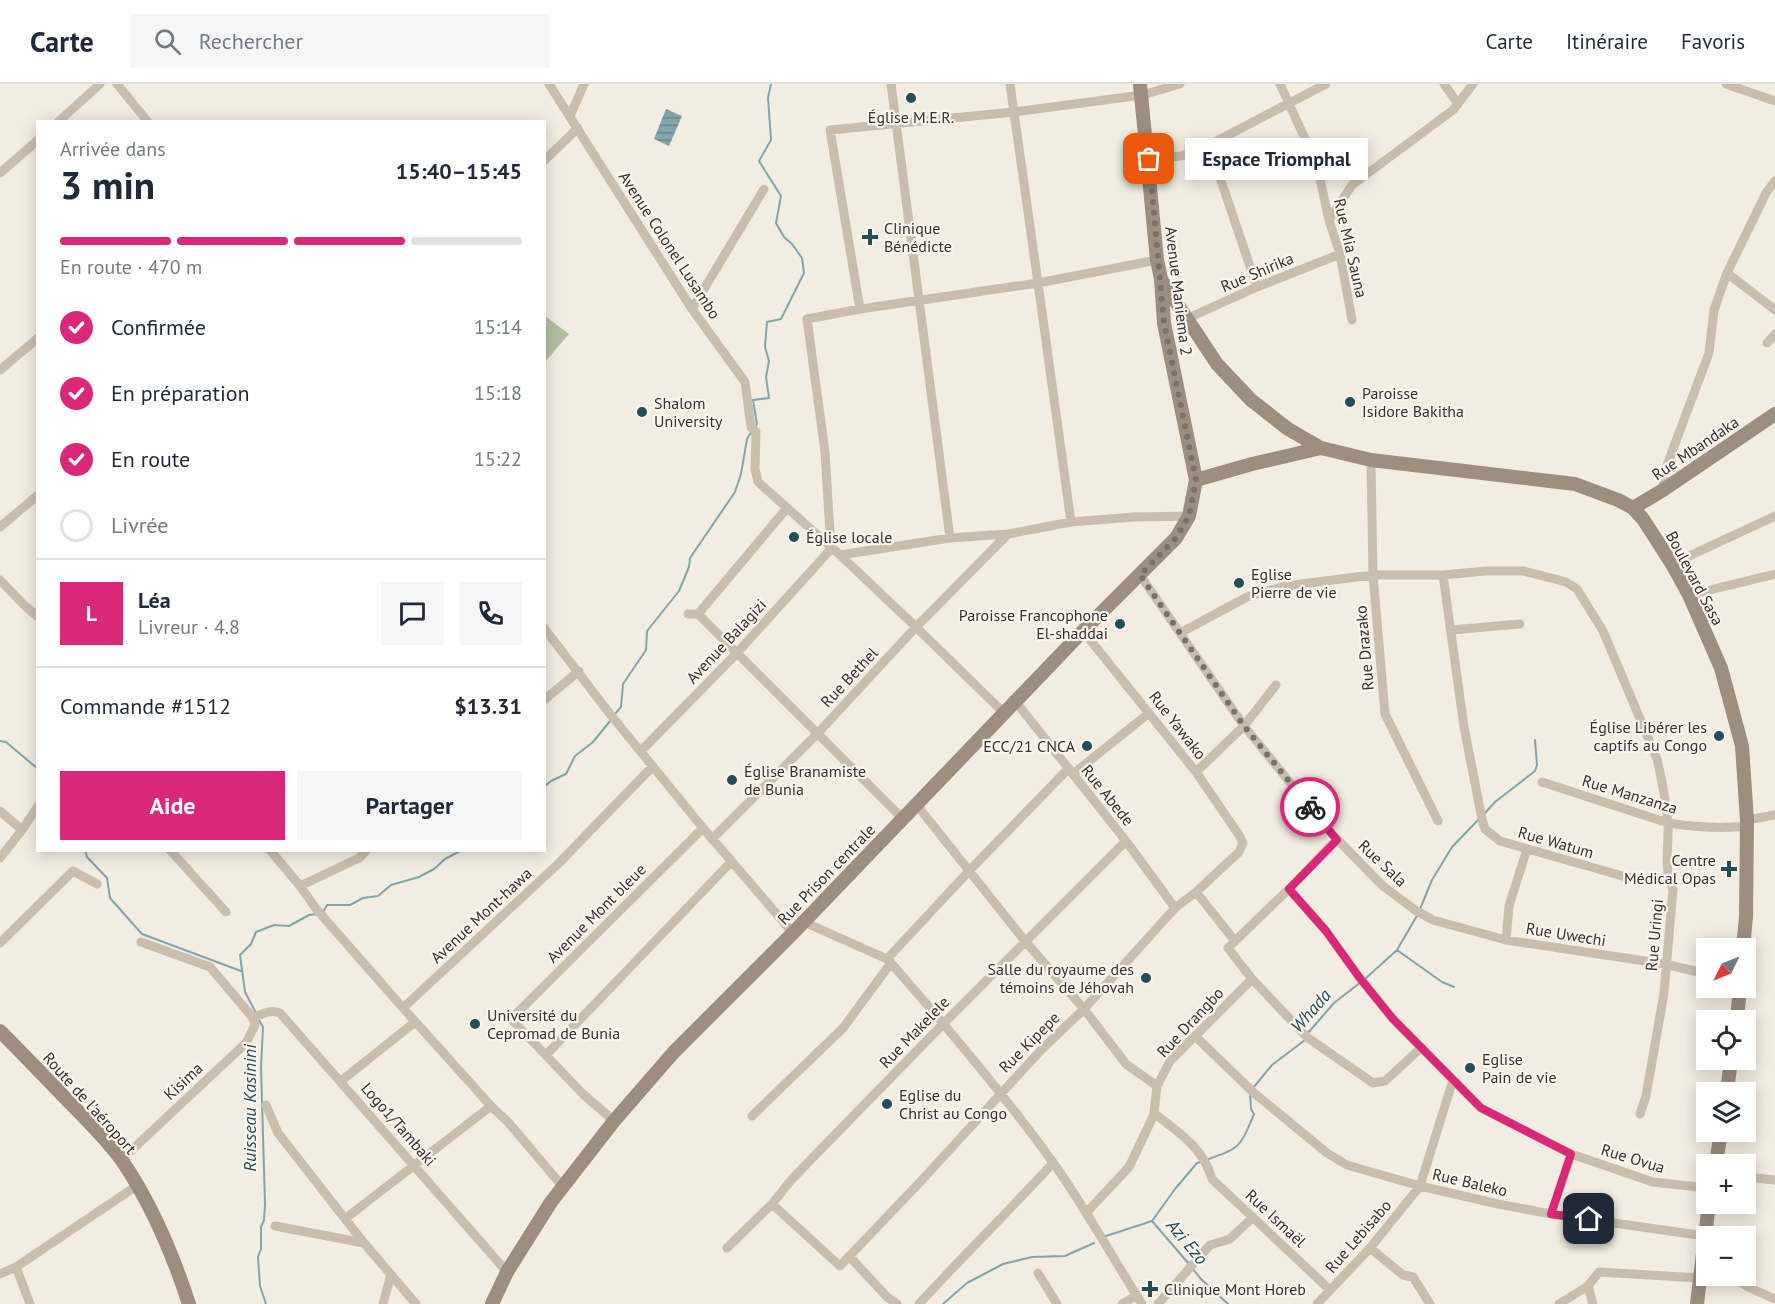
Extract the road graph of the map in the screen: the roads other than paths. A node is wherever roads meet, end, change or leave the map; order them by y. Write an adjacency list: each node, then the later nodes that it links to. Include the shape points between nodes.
1 (100, 84): 19 (street)
2 (117, 84): 20 (street)
3 (549, 84): 18 (street, Avenue Colonel Lusambo)
4 (584, 84): 18 (street)
5 (891, 84): 21 (street)
6 (1010, 84): 17 (street)
7 (1180, 84): 13 (street)
8 (1280, 84): 16 (street, Rue Mia Sauna)
9 (1326, 84): 16 (street)
10 (1444, 84): 15 (street)
11 (1473, 84): 15 (street)
12 (1726, 84): 14 (street)
13 (1141, 89): 17 (street); 26 (street, Avenue Maniema 2)
14 (1775, 100)
15 (1458, 104): 30 (street, via 1352,185)
16 (1289, 105): 24 (street); 30 (street, Rue Mia Sauna, via 1317,165)
17 (1014, 112): 21 (street); 35 (street)
18 (570, 116): 22 (street, Avenue Colonel Lusambo)
19 (60, 120)
20 (146, 120)
21 (897, 124): 37 (street); 39 (street, via 830,130)
22 (578, 128): 25 (street); 38 (street, Avenue Colonel Lusambo)
23 (36, 142): 27 (street)
24 (1209, 144): 26 (street, via 1181,156); 36 (street)
25 (546, 159)
26 (1149, 159): 32 (street, Avenue Maniema 2)
27 (0, 173)
28 (1775, 181): 33 (street)
29 (764, 189): 38 (street)
30 (1329, 220): 31 (street, Rue Mia Sauna)
31 (1340, 254): 36 (street, Rue Shirika); 42 (street, Rue Mia Sauna)
32 (1157, 260): 34 (street, Avenue Maniema 2); 35 (street)
33 (1727, 273): 40 (street); 51 (street, via 1714,310 1709,352 1664,473)
34 (1161, 279): 41 (street, Boulevard Sasa); 50 (street, Avenue Maniema 2, via 1164,323)
35 (1038, 283): 37 (street); 57 (street)
36 (1257, 287): 41 (street, Rue Shirika)
37 (919, 299): 39 (street); 60 (street)
38 (692, 309): 53 (street, Avenue Colonel Lusambo, via 745,382 758,482)
39 (860, 309): 61 (street, via 807,319 825,452)
40 (1775, 310)
41 (1186, 319): 48 (street, Boulevard Sasa, via 1217,364 1251,400)
42 (1352, 320)
43 (1775, 333): 45 (street)
44 (36, 340): 46 (street)
45 (1767, 343)
46 (0, 370)
47 (1775, 414): 51 (street, Rue Mbandaka)
48 (1321, 448): 49 (street, Boulevard Sasa); 50 (street, Boulevard Sasa)
49 (1371, 460): 54 (street, Boulevard Sasa, via 1575,484); 66 (street, Rue Drazako)
50 (1196, 480): 55 (street, Rue Prison centrale)
51 (1663, 490): 54 (street, Rue Mbandaka)
52 (36, 497): 58 (street)
53 (787, 508): 61 (street, Avenue Colonel Lusambo); 77 (street, via 693,614)
54 (1633, 508): 63 (street, Boulevard Sasa)
55 (1189, 516): 57 (street); 65 (street, Rue Prison centrale, via 1176,538)
56 (1775, 516): 63 (street)
57 (1071, 522): 59 (street)
58 (0, 527)
59 (1008, 534): 60 (street); 72 (street, Rue Bethel)
60 (950, 538): 62 (street)
61 (831, 549): 62 (street, Avenue Colonel Lusambo); 77 (street, Avenue Balagizi)
62 (840, 555): 72 (street, Avenue Colonel Lusambo)
63 (1672, 564): 69 (street, Boulevard Sasa)
64 (1775, 574): 69 (street)
65 (1140, 575): 75 (street, Rue Prison centrale); 76 (street, Rue Sala)
66 (1373, 575): 67 (street, Rue Uringi); 76 (street, Rue Uringi, via 1284,586 1247,597); 96 (street, Rue Drazako, via 1385,714)
67 (1443, 575): 74 (street); 97 (street, Rue Uringi, via 1524,571 1566,582 1577,589 1603,631 1657,759)
68 (0, 580): 70 (street)
69 (1689, 596): 98 (street, Boulevard Sasa, via 1721,668 1742,746)
70 (36, 615)
71 (1520, 624): 74 (street)
72 (916, 627): 82 (street, Avenue Colonel Lusambo); 85 (street, Rue Bethel)
73 (546, 630): 78 (street)
74 (1451, 630): 105 (street, Rue Watum, via 1464,727 1485,829 1500,841)
75 (1083, 631): 81 (street, Rue Prison centrale); 83 (street, Rue Yawako)
76 (1180, 633): 84 (street, Rue Sala)
77 (736, 654): 85 (street); 86 (street, Avenue Balagizi)
78 (579, 671): 80 (street); 86 (street)
79 (1276, 685): 84 (street)
80 (546, 698)
81 (1016, 702): 82 (street, Rue Prison centrale); 88 (street, Rue Abede)
82 (1005, 713): 91 (street, Rue Prison centrale)
83 (1149, 713): 88 (street); 89 (street, Rue Yawako)
84 (1244, 726): 89 (street); 102 (street, Rue Sala)
85 (818, 733): 95 (street); 101 (street, Rue Bethel)
86 (641, 751): 87 (street)
87 (653, 766): 99 (street); 132 (street, Avenue Mont-hawa, via 558,864)
88 (1071, 772): 103 (street, Rue Abede); 111 (street)
89 (1196, 772): 104 (street, Rue Yawako)
90 (1542, 782): 97 (street, Rue Manzanza)
91 (916, 804): 95 (street, Rue Prison centrale); 111 (street)
92 (36, 809): 100 (street)
93 (0, 810): 100 (street)
94 (1775, 815): 98 (street, Rue Manzanza)
95 (902, 818): 120 (street, Rue Prison centrale)
96 (1438, 821)
97 (1668, 823): 98 (street, Rue Manzanza, via 1728,828); 112 (street, Rue Uringi)
98 (1747, 823): 122 (street, Boulevard Sasa)
99 (703, 828): 101 (street); 140 (street, Avenue Mont bleue, via 511,1019)
100 (22, 830): 109 (street)
101 (712, 839): 110 (street)
102 (1337, 840): 115 (street); 119 (street, Rue Sala, via 1383,886)
103 (1126, 841): 117 (street, Rue Abede); 124 (street, Rue Makelele)
104 (1243, 843): 116 (street, Rue Kipepe, via 1239,852)
105 (1527, 849): 112 (street, Rue Watum, via 1626,877); 123 (street, via 1509,906)
106 (172, 852): 118 (street)
107 (272, 852): 114 (street)
108 (365, 852): 114 (street)
109 (0, 858)
110 (731, 862): 121 (street); 140 (street)
111 (969, 871): 124 (street); 128 (street)
112 (1669, 881): 129 (street, Rue Uringi, via 1673,889)
113 (97, 884): 127 (street, via 73,871)
114 (300, 885): 132 (street, via 317,910)
115 (1289, 889): 125 (street); 139 (street, Rue Ovua, via 1393,1019)
116 (1196, 892): 117 (street, Rue Kipepe); 125 (street)
117 (1175, 908): 133 (street, Rue Kipepe)
118 (226, 912)
119 (1419, 912): 123 (street, Rue Uwechi, via 1433,920)
120 (804, 922): 121 (street, Rue Prison centrale); 128 (street)
121 (793, 933): 150 (street, Rue Prison centrale, via 673,1053)
122 (1744, 938)
123 (1506, 940): 129 (street, Rue Uwechi)
124 (1025, 941): 133 (street); 136 (street, Rue Makelele)
125 (1235, 941): 131 (street, via 1228,948)
126 (141, 942): 134 (street, via 210,967)
127 (0, 943)
128 (889, 961): 136 (street); 149 (street, via 843,1028)
129 (1665, 964): 130 (street, Rue Uwechi); 148 (street, Rue Uringi, via 1664,993)
130 (1696, 971)
131 (1252, 979): 138 (street, Rue Drangbo); 139 (street, via 1307,1037 1373,1083 1384,1081)
132 (403, 1008): 135 (street)
133 (1084, 1009): 143 (street, via 1125,1064); 144 (street, Rue Kipepe)
134 (257, 1016): 141 (street, Logo1/Tambaki, via 280,1013); 152 (street, Kisima, via 246,1042)
135 (416, 1022): 141 (street); 146 (street)
136 (943, 1024): 144 (street); 161 (street, Rue Makelele)
137 (0, 1031): 152 (street, Route de l'aéroport)
138 (1195, 1036): 143 (street, Rue Drangbo, via 1170,1061); 158 (street, Rue Baleko, via 1327,1153 1347,1165)
139 (1422, 1047): 142 (street, Rue Ovua)
140 (546, 1055): 150 (street)
141 (341, 1080): 154 (street, Logo1/Tambaki)
142 (1453, 1080): 151 (street, Rue Ovua, via 1481,1108); 158 (street)
143 (1157, 1086): 147 (street, Rue Drangbo)
144 (1001, 1092): 153 (street); 171 (street, Rue Kipepe)
145 (266, 1105): 165 (street, via 278,1132)
146 (491, 1106): 154 (street); 159 (street)
147 (1154, 1113): 162 (street, Rue Drangbo, via 1129,1167); 164 (street, Rue Ismaël, via 1197,1148 1212,1179)
148 (1640, 1114)
149 (752, 1116)
150 (614, 1121): 159 (street, Rue Prison centrale)
151 (1571, 1154): 160 (street, Rue Ovua, via 1653,1182); 163 (street)
152 (121, 1160): 157 (street, Route de l'aéroport)
153 (1053, 1163): 162 (street); 190 (street)
154 (415, 1165): 165 (street); 173 (street, Logo1/Tambaki)
155 (1756, 1178): 156 (street)
156 (1775, 1180)
157 (138, 1185): 172 (street); 185 (street, Route de l'aéroport)
158 (1420, 1186): 163 (street, Rue Baleko); 170 (street, Rue Lebisabo)
159 (562, 1187): 173 (street, Rue Prison centrale)
160 (1696, 1187)
161 (772, 1204): 169 (street, Rue Makelele); 171 (street, Rue Kipepe, via 840,1266)
162 (1087, 1212): 183 (street)
163 (1551, 1214): 167 (street, Rue Baleko)
164 (1253, 1217): 181 (street, Rue Ismaël); 193 (street, via 1230,1239 1210,1245)
165 (346, 1218): 168 (street)
166 (275, 1226): 168 (street)
167 (1696, 1235)
168 (364, 1242): 177 (street)
169 (727, 1248)
170 (1370, 1248): 181 (street, Rue Lebisabo); 195 (street, via 1403,1275 1413,1277)
171 (849, 1256): 189 (street)
172 (16, 1267): 176 (street); 184 (street)
173 (507, 1272): 188 (street, Rue Prison centrale)
174 (1038, 1273): 191 (street)
175 (1696, 1273): 178 (street, via 1599,1272)
176 (0, 1274)
177 (391, 1274): 186 (street); 187 (street)
178 (1588, 1286): 196 (street); 197 (street)
179 (1700, 1286): 198 (street)
180 (1746, 1286): 182 (street)
181 (1330, 1290): 194 (street, Rue Lebisabo)
182 (1775, 1299)
183 (1139, 1300): 192 (street)
184 (30, 1304)
185 (189, 1304)
186 (383, 1304)
187 (417, 1304)
188 (492, 1304)
189 (897, 1304)
190 (919, 1304)
191 (1057, 1304)
192 (1122, 1304)
193 (1158, 1304)
194 (1317, 1304)
195 (1430, 1304)
196 (1559, 1304)
197 (1593, 1304)
198 (1697, 1304)

